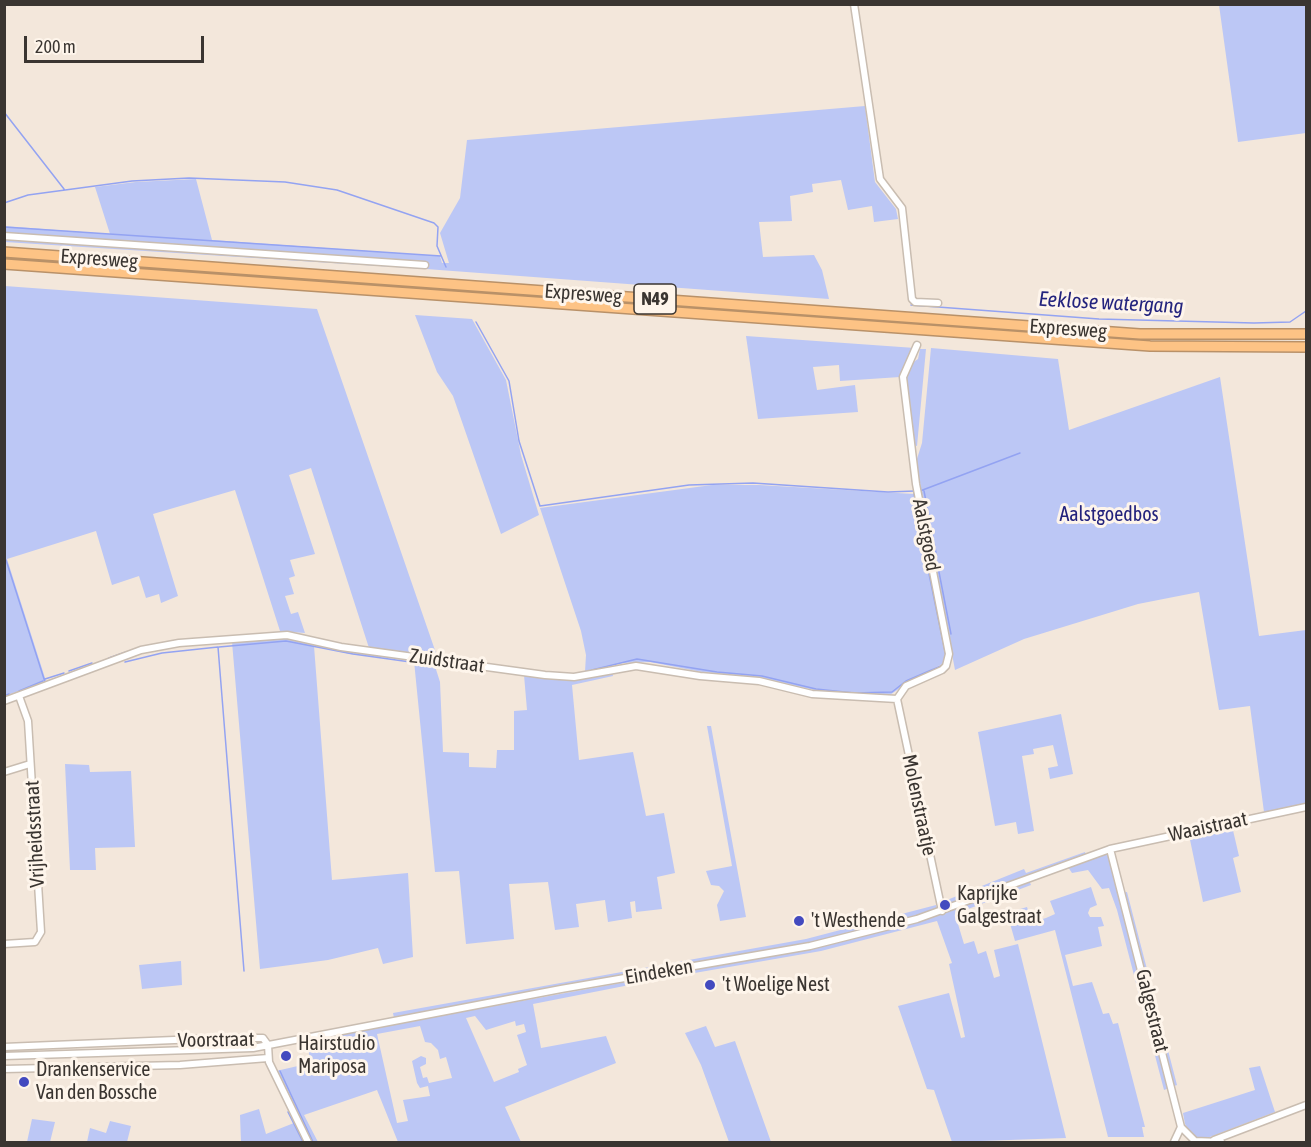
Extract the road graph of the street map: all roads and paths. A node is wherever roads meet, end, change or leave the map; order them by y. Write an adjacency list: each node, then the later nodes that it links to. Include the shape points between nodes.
1 (854, 4): 6 (street, via 880,179 902,208 915,302)
2 (4, 236): 5 (street)
3 (4, 252): 7 (highway, Expresweg / N49, via 1140,334)
4 (4, 264): 9 (highway, Expresweg / N49, via 1150,346)
5 (425, 265)
6 (938, 303)
7 (1306, 334)
8 (917, 345): 11 (street, Aalstgoed, via 903,377 916,484 949,659 942,670 906,686)
9 (1306, 347)
10 (19, 696): 11 (street, Zuidstraat, via 141,650 179,643 287,635 545,675 574,677 636,666 759,681 812,694); 12 (street, Zuidstraat); 13 (street, Vrijheidsstraat, via 28,721)
11 (897, 699): 17 (street, Molenstraatje)
12 (4, 701)
13 (30, 764): 14 (street); 18 (street, Vrijheidsstraat, via 40,936 35,942)
14 (4, 772)
15 (1306, 807): 16 (street, Waaistraat)
16 (1110, 849): 17 (street, Eindeken); 25 (street, Galgestraat)
17 (942, 911): 19 (street, Eindeken, via 810,946)
18 (4, 944)
19 (268, 1045): 20 (street, Voorstraat, via 263,1038 224,1038); 21 (street, Voorstraat, via 222,1051); 22 (street)
20 (4, 1047)
21 (4, 1056)
22 (268, 1058): 23 (street, Voorstraat, via 180,1065); 27 (street)
23 (4, 1069)
24 (1306, 1105): 26 (street)
25 (1181, 1127): 26 (street, via 1195,1141); 28 (street)
26 (1217, 1141)
27 (308, 1143)
28 (1174, 1143)

